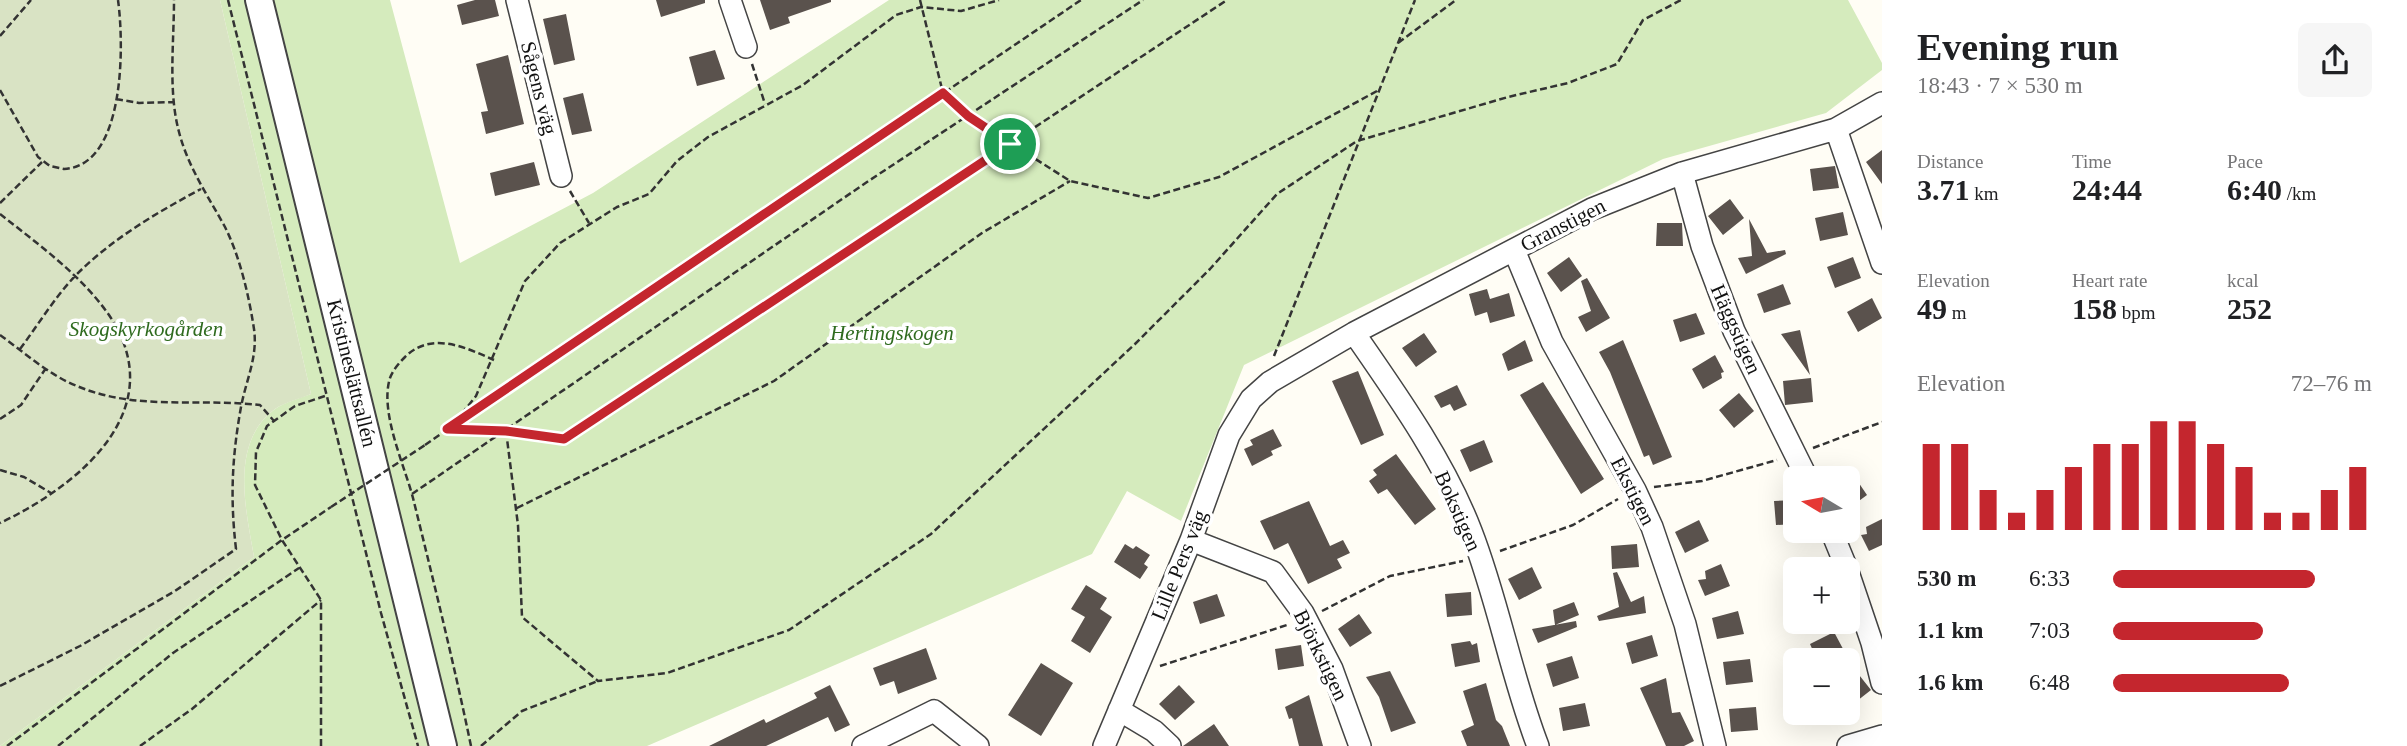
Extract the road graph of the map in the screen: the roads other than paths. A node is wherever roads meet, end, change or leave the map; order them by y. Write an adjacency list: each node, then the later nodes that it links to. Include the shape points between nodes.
1 (259, 0): 19 (street, Kristineslättsallén)
2 (517, 0): 8 (street, Sågens väg)
3 (730, 0): 4 (street)
4 (746, 47)
5 (1882, 103): 6 (street, Granstigen)
6 (1836, 129): 7 (street, Granstigen); 10 (street)
7 (1682, 173): 9 (street, Granstigen, via 1632,191); 13 (street, Häggstigen, via 1702,246 1734,331)
8 (561, 176)
9 (1514, 250): 11 (street, Granstigen); 26 (street, Ekstigen, via 1552,342 1652,527 1681,611)
10 (1882, 263)
11 (1354, 333): 12 (street, Granstigen); 25 (street, Bokstigen, via 1434,459 1471,531)
12 (1261, 389): 14 (street, Lille Pers väg, via 1229,435)
13 (1802, 466)
14 (1191, 540): 17 (street, Lille Pers väg); 24 (street, Björkstigen, via 1273,572 1306,619 1332,668)
15 (1860, 608): 16 (street)
16 (1882, 683)
17 (1119, 710): 22 (street, Lille Pers väg); 23 (street)
18 (1882, 736): 27 (street)
19 (443, 746)
20 (863, 746): 21 (street, via 933,711)
21 (978, 746)
22 (1104, 746)
23 (1170, 746)
24 (1360, 746)
25 (1538, 746)
26 (1715, 746)
27 (1848, 746)

